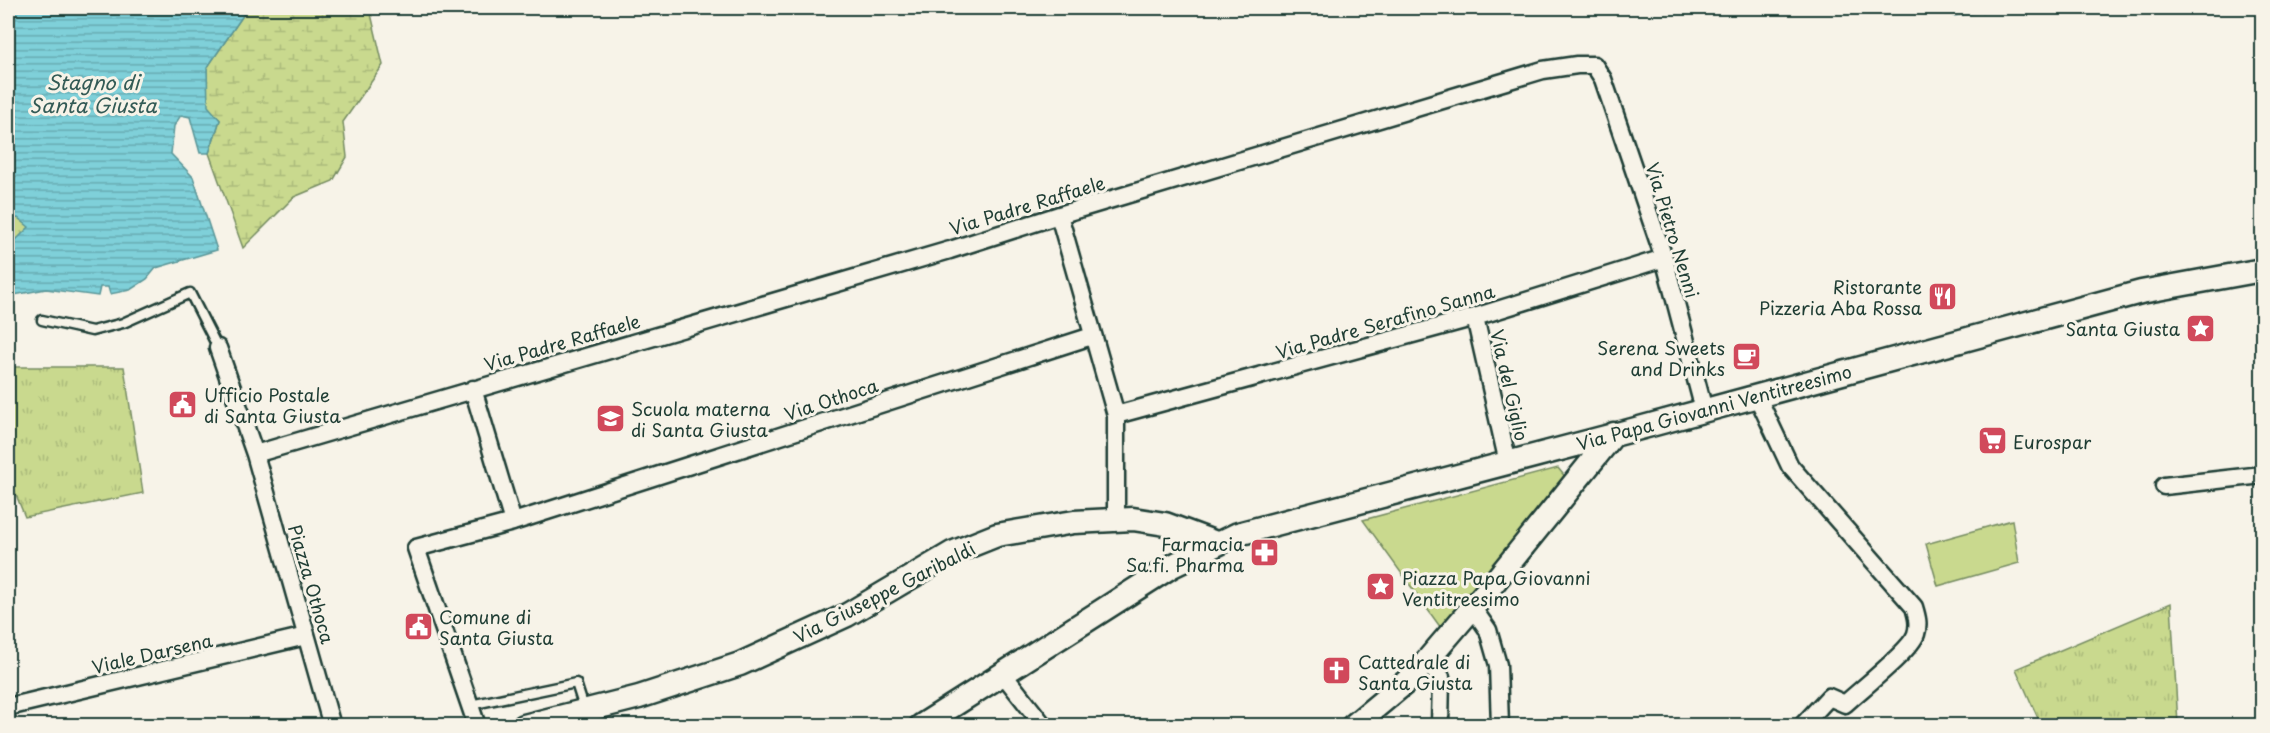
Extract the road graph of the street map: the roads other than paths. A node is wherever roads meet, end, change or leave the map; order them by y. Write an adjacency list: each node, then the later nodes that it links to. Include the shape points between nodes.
1 (1594, 65): 2 (street, Via Padre Raffaele, via 1542,70); 3 (street, Via Pietro Nenni, via 1604,79)
2 (1059, 215): 7 (street); 9 (street, Via Padre Raffaele)
3 (1664, 258): 5 (street, Via Padre Serafino Sanna); 11 (street, Via Pietro Nenni)
4 (2262, 270): 10 (main road, Via Papa Giovanni Ventitreesimo, via 2141,292)
5 (1475, 317): 12 (street, Via Padre Serafino Sanna); 15 (street, Via del Giglio)
6 (42, 320): 8 (lane, via 92,331 123,323 190,293)
7 (1092, 336): 12 (street); 19 (street, Via Othoca)
8 (218, 348): 14 (street, Piazza Othoca)
9 (473, 388): 14 (street); 19 (street)
10 (1756, 396): 11 (main road, Via Papa Giovanni Ventitreesimo); 38 (street, via 1790,466 1914,607 1918,621 1916,637 1845,704 1829,697)
11 (1704, 410): 13 (main road, Via Papa Giovanni Ventitreesimo)
12 (1116, 415): 18 (street)
13 (1614, 434): 15 (main road, Via Papa Giovanni Ventitreesimo); 23 (main road)
14 (255, 454): 24 (street, Piazza Othoca)
15 (1508, 463): 21 (main road, Via Papa Giovanni Ventitreesimo)
16 (2262, 476): 17 (street)
17 (2164, 486)
18 (1116, 519): 20 (main road, Via Giuseppe Garibaldi); 29 (main road, Via Giuseppe Garibaldi, via 997,535 952,553 848,615 740,664 639,697)
19 (513, 522): 27 (street, via 416,548)
20 (1165, 524): 21 (main road, Via Giuseppe Garibaldi); 22 (main road, via 1176,549)
21 (1216, 543): 22 (main road, Via Papa Giovanni Ventitreesimo)
22 (1172, 567): 26 (main road, Via Papa Giovanni Ventitreesimo)
23 (1472, 607): 25 (main road); 37 (street, via 1488,630 1498,665)
24 (306, 636): 28 (street, Viale Darsena); 30 (street, Piazza Othoca)
25 (1425, 663): 35 (main road); 36 (street, via 1441,677)
26 (1003, 674): 33 (main road, Via Papa Giovanni Ventitreesimo); 34 (street)
27 (470, 705): 29 (lane, via 576,683); 31 (street)
28 (8, 707)
29 (584, 710): 32 (main road, Via Giuseppe Garibaldi)
30 (332, 726)
31 (477, 726)
32 (524, 726)
33 (921, 726)
34 (1044, 726)
35 (1353, 726)
36 (1440, 726)
37 (1500, 726)
38 (1802, 726)

